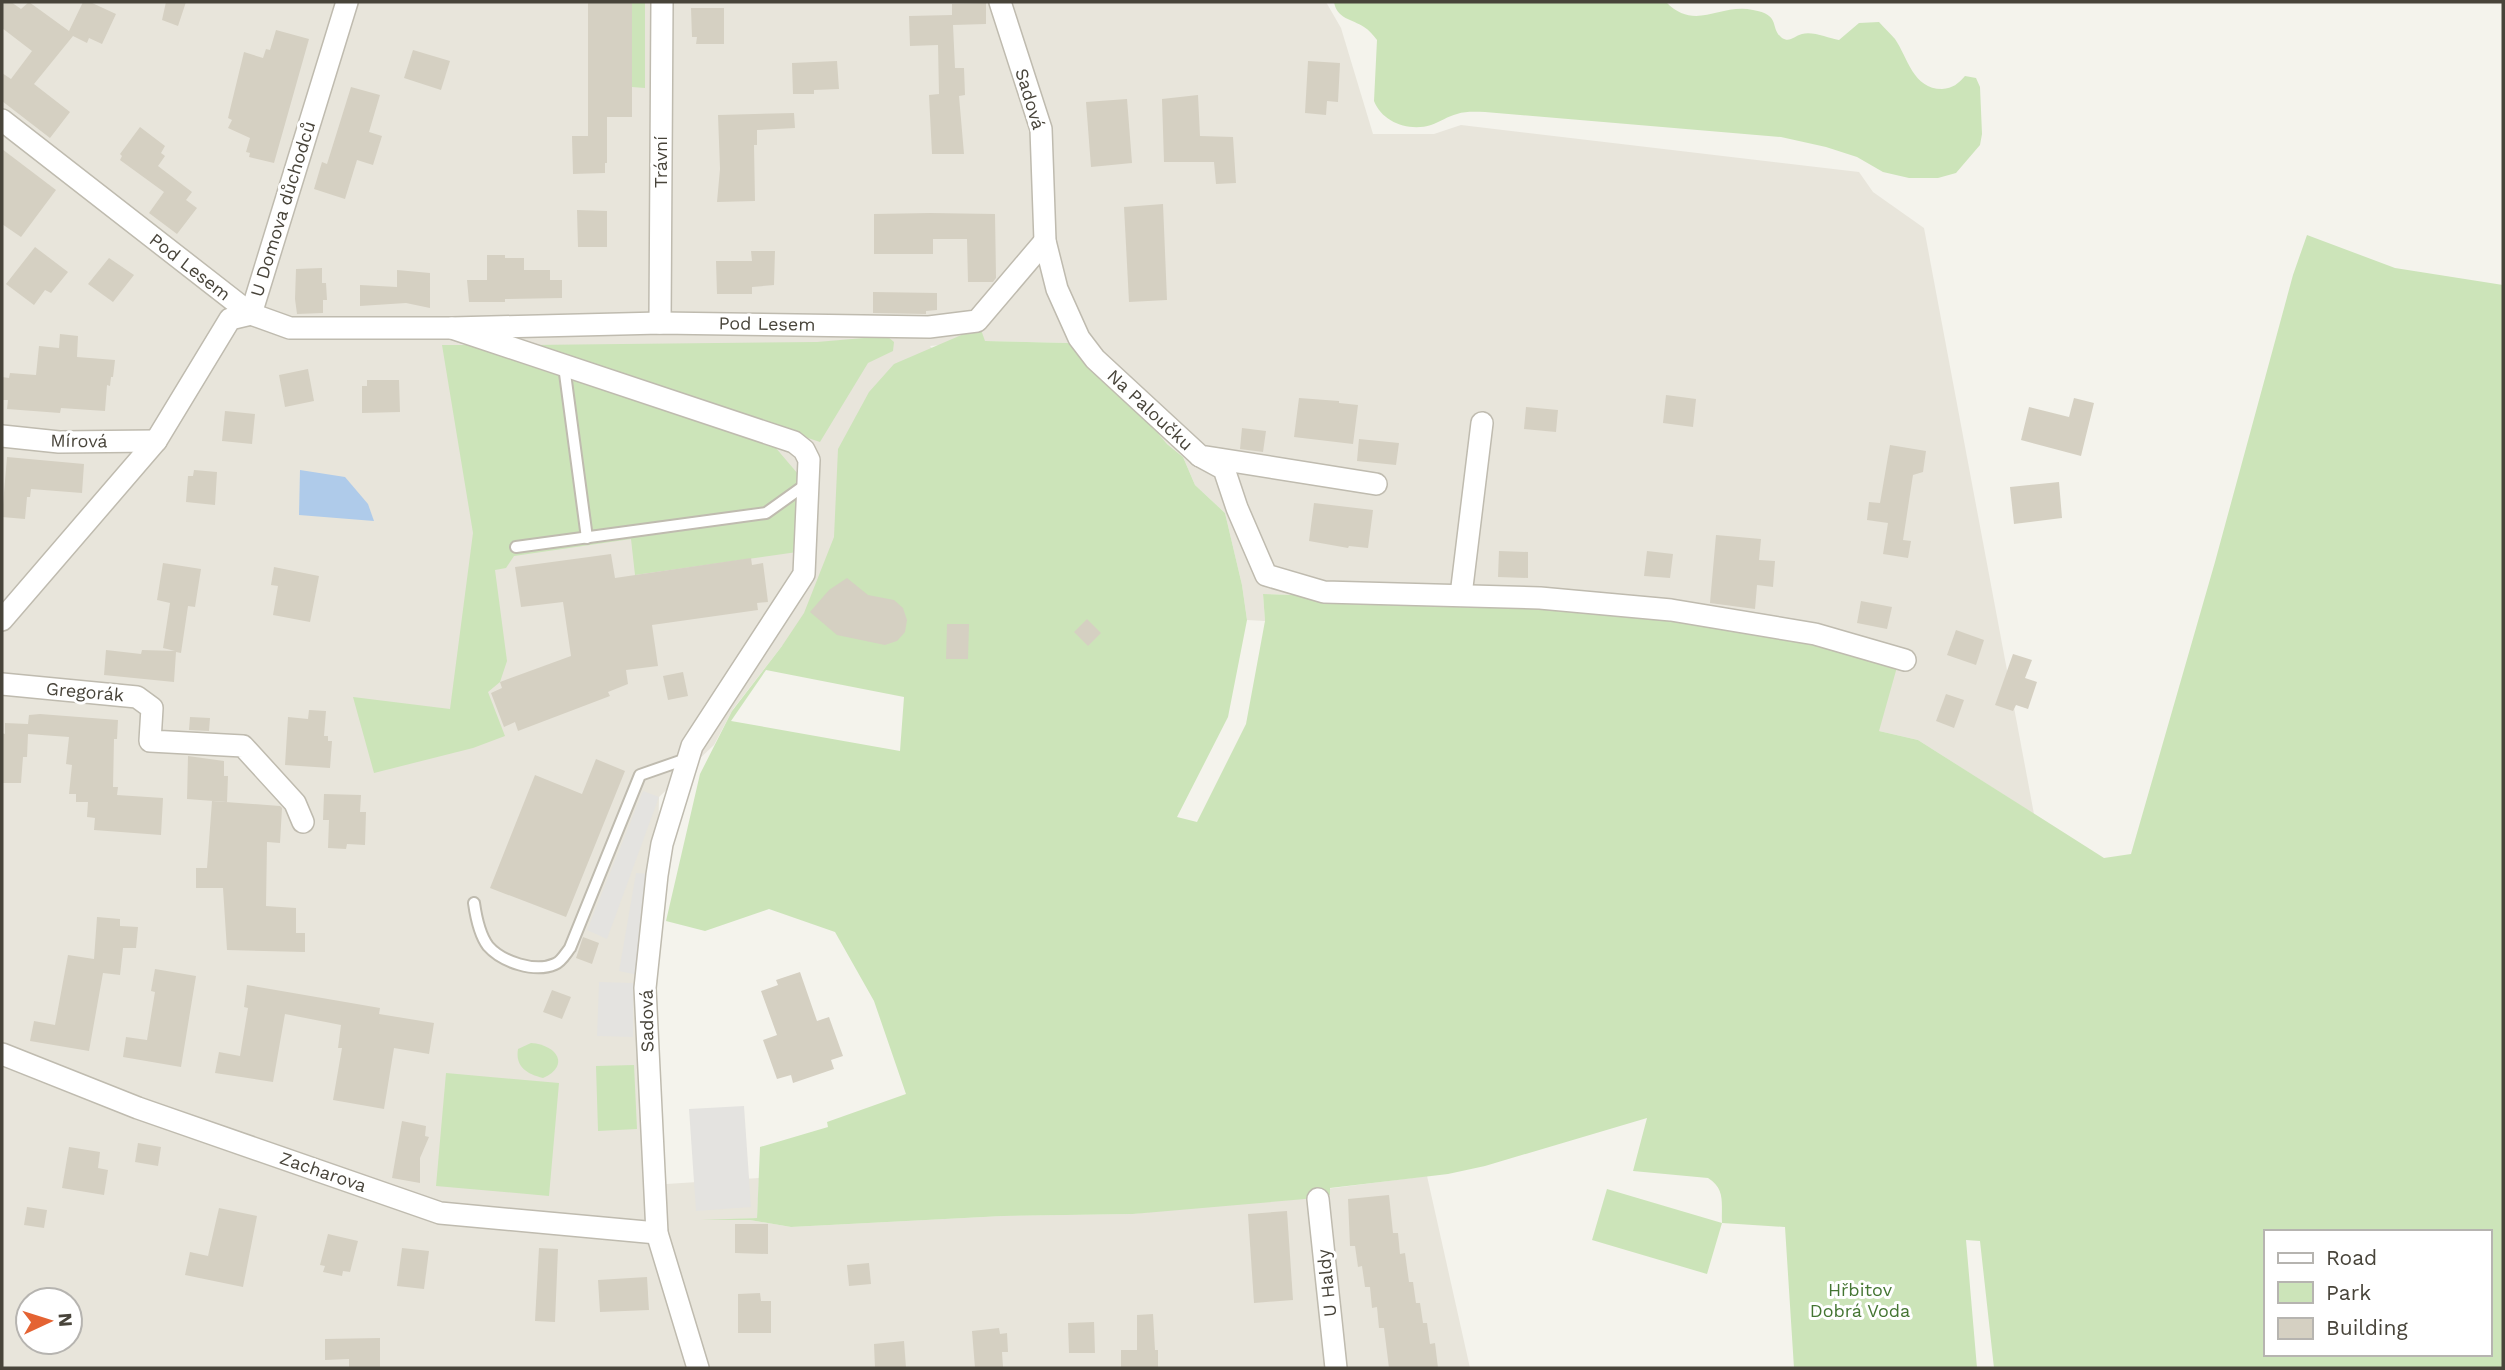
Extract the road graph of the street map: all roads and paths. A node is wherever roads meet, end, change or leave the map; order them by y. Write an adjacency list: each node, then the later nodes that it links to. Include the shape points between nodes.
1 (346, 2): 6 (street, U Domova důchodců)
2 (662, 2): 7 (street, Trávní)
3 (1000, 2): 5 (street, Sadová, via 1041,130)
4 (2, 120): 6 (street, Pod Lesem)
5 (1045, 240): 7 (street, Pod Lesem, via 977,321 929,327); 13 (street, Na Paloučku, via 1057,289 1079,338 1095,359)
6 (251, 314): 8 (street, Pod Lesem, via 290,328); 12 (street, U Domova důchodců, via 230,319)
7 (660, 323): 8 (street, Pod Lesem)
8 (452, 328): 9 (street, Pod Lesem)
9 (564, 366): 14 (street, Pod Lesem, via 794,442 808,460); 16 (lane)
10 (1482, 423): 18 (street)
11 (2, 436): 12 (street, Mírová, via 59,442)
12 (156, 441): 19 (street, U Domova důchodců)
13 (1200, 456): 15 (street, Na Paloučku); 18 (street, via 1224,469 1266,575 1324,592)
14 (808, 483): 16 (lane, via 766,513); 22 (street, Sadová, via 804,574)
15 (1376, 484)
16 (587, 538): 17 (lane)
17 (516, 547)
18 (1461, 595): 20 (street, via 1671,610 1815,634)
19 (2, 620)
20 (1905, 660)
21 (2, 684): 23 (street, Gregorák, via 137,697 152,708 150,741 243,746 295,803)
22 (686, 759): 24 (lane, via 640,775 570,948 558,964 537,968 509,960 488,946); 27 (street, Sadová, via 662,844 645,988)
23 (303, 822)
24 (474, 903)
25 (2, 1054): 27 (street, Zacharova, via 138,1108 440,1213)
26 (1318, 1199): 29 (street, U Haldy)
27 (657, 1233): 28 (street, Sadová)
28 (698, 1368)
29 (1336, 1368)

